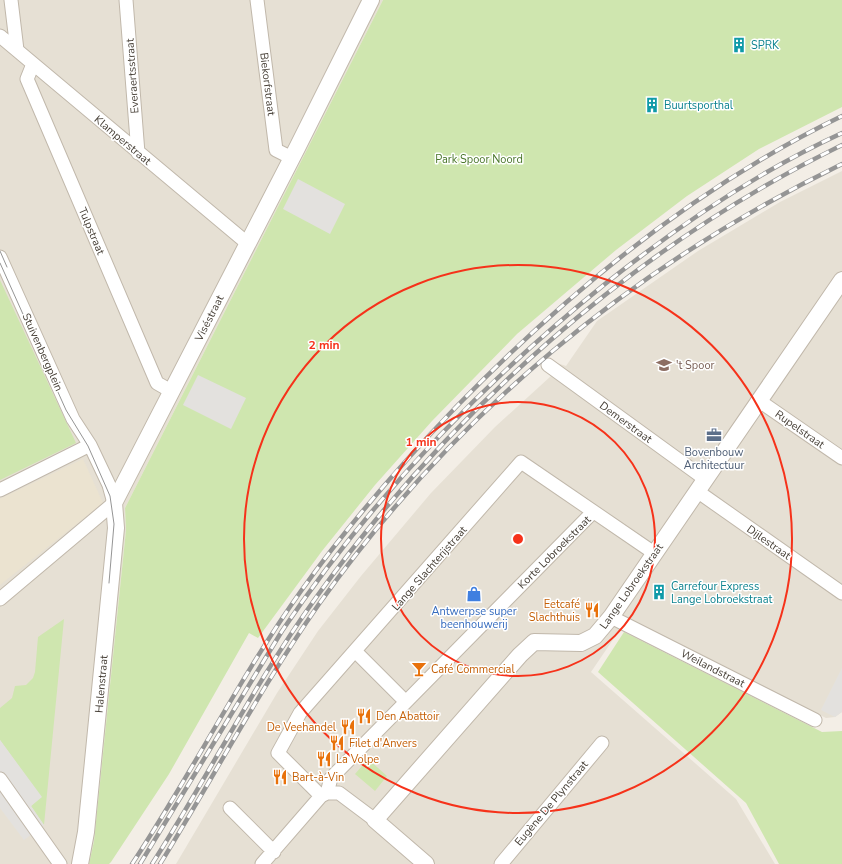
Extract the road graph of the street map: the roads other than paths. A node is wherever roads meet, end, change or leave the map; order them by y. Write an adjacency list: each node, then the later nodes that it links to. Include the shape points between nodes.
1 (11, 0): 6 (street)
2 (126, 0): 8 (street, Everaertsstraat)
3 (257, 0): 9 (street, Biekorfstraat, via 276,150)
4 (371, 0): 9 (street, Viséstraat)
5 (0, 36): 6 (street, Klamperstraat)
6 (17, 50): 7 (street, Klamperstraat)
7 (33, 64): 8 (street, Klamperstraat); 14 (street, Tulpstraat, via 27,79 157,383)
8 (138, 153): 10 (street, Klamperstraat)
9 (292, 158): 10 (street, Viséstraat)
10 (247, 243): 14 (street, Viséstraat)
11 (0, 257): 16 (street, Stuivenbergplein, via 73,419)
12 (840, 286): 15 (street, Lange Lobroekstraat)
13 (548, 365): 18 (street, Demerstraat)
14 (171, 392): 20 (street, Viséstraat)
15 (758, 400): 17 (street, Rupelstraat); 18 (street, Lange Lobroekstraat)
16 (90, 445): 19 (street); 20 (street, Stuivenbergplein)
17 (842, 458)
18 (701, 485): 22 (street, Lange Lobroekstraat); 23 (street, Dijlestraat)
19 (0, 490)
20 (114, 503): 24 (street, Viséstraat); 36 (street, Halenstraat, via 116,528 86,832)
21 (593, 512): 22 (street, Lange Slachterijstraat); 26 (street, Lange Slachterijstraat, via 522,462); 27 (street, Korte Lobroekstraat)
22 (654, 553): 25 (street, Lange Lobroekstraat)
23 (842, 593)
24 (0, 599)
25 (611, 616): 28 (street, Weilandstraat); 33 (street, Lange Lobroekstraat, via 595,636 581,643 534,642)
26 (355, 651): 27 (street); 31 (street, Lange Slachterijstraat, via 300,713 278,754)
27 (406, 702): 31 (street, Korte Lobroekstraat, via 331,778)
28 (815, 720)
29 (602, 743): 39 (street, Eugène De Plynstraat)
30 (0, 779): 35 (street)
31 (324, 794): 33 (street, via 339,792); 34 (street)
32 (230, 808): 34 (street)
33 (376, 820): 38 (street)
34 (274, 852): 37 (street)
35 (60, 864)
36 (80, 864)
37 (262, 864)
38 (426, 864)
39 (501, 864)

